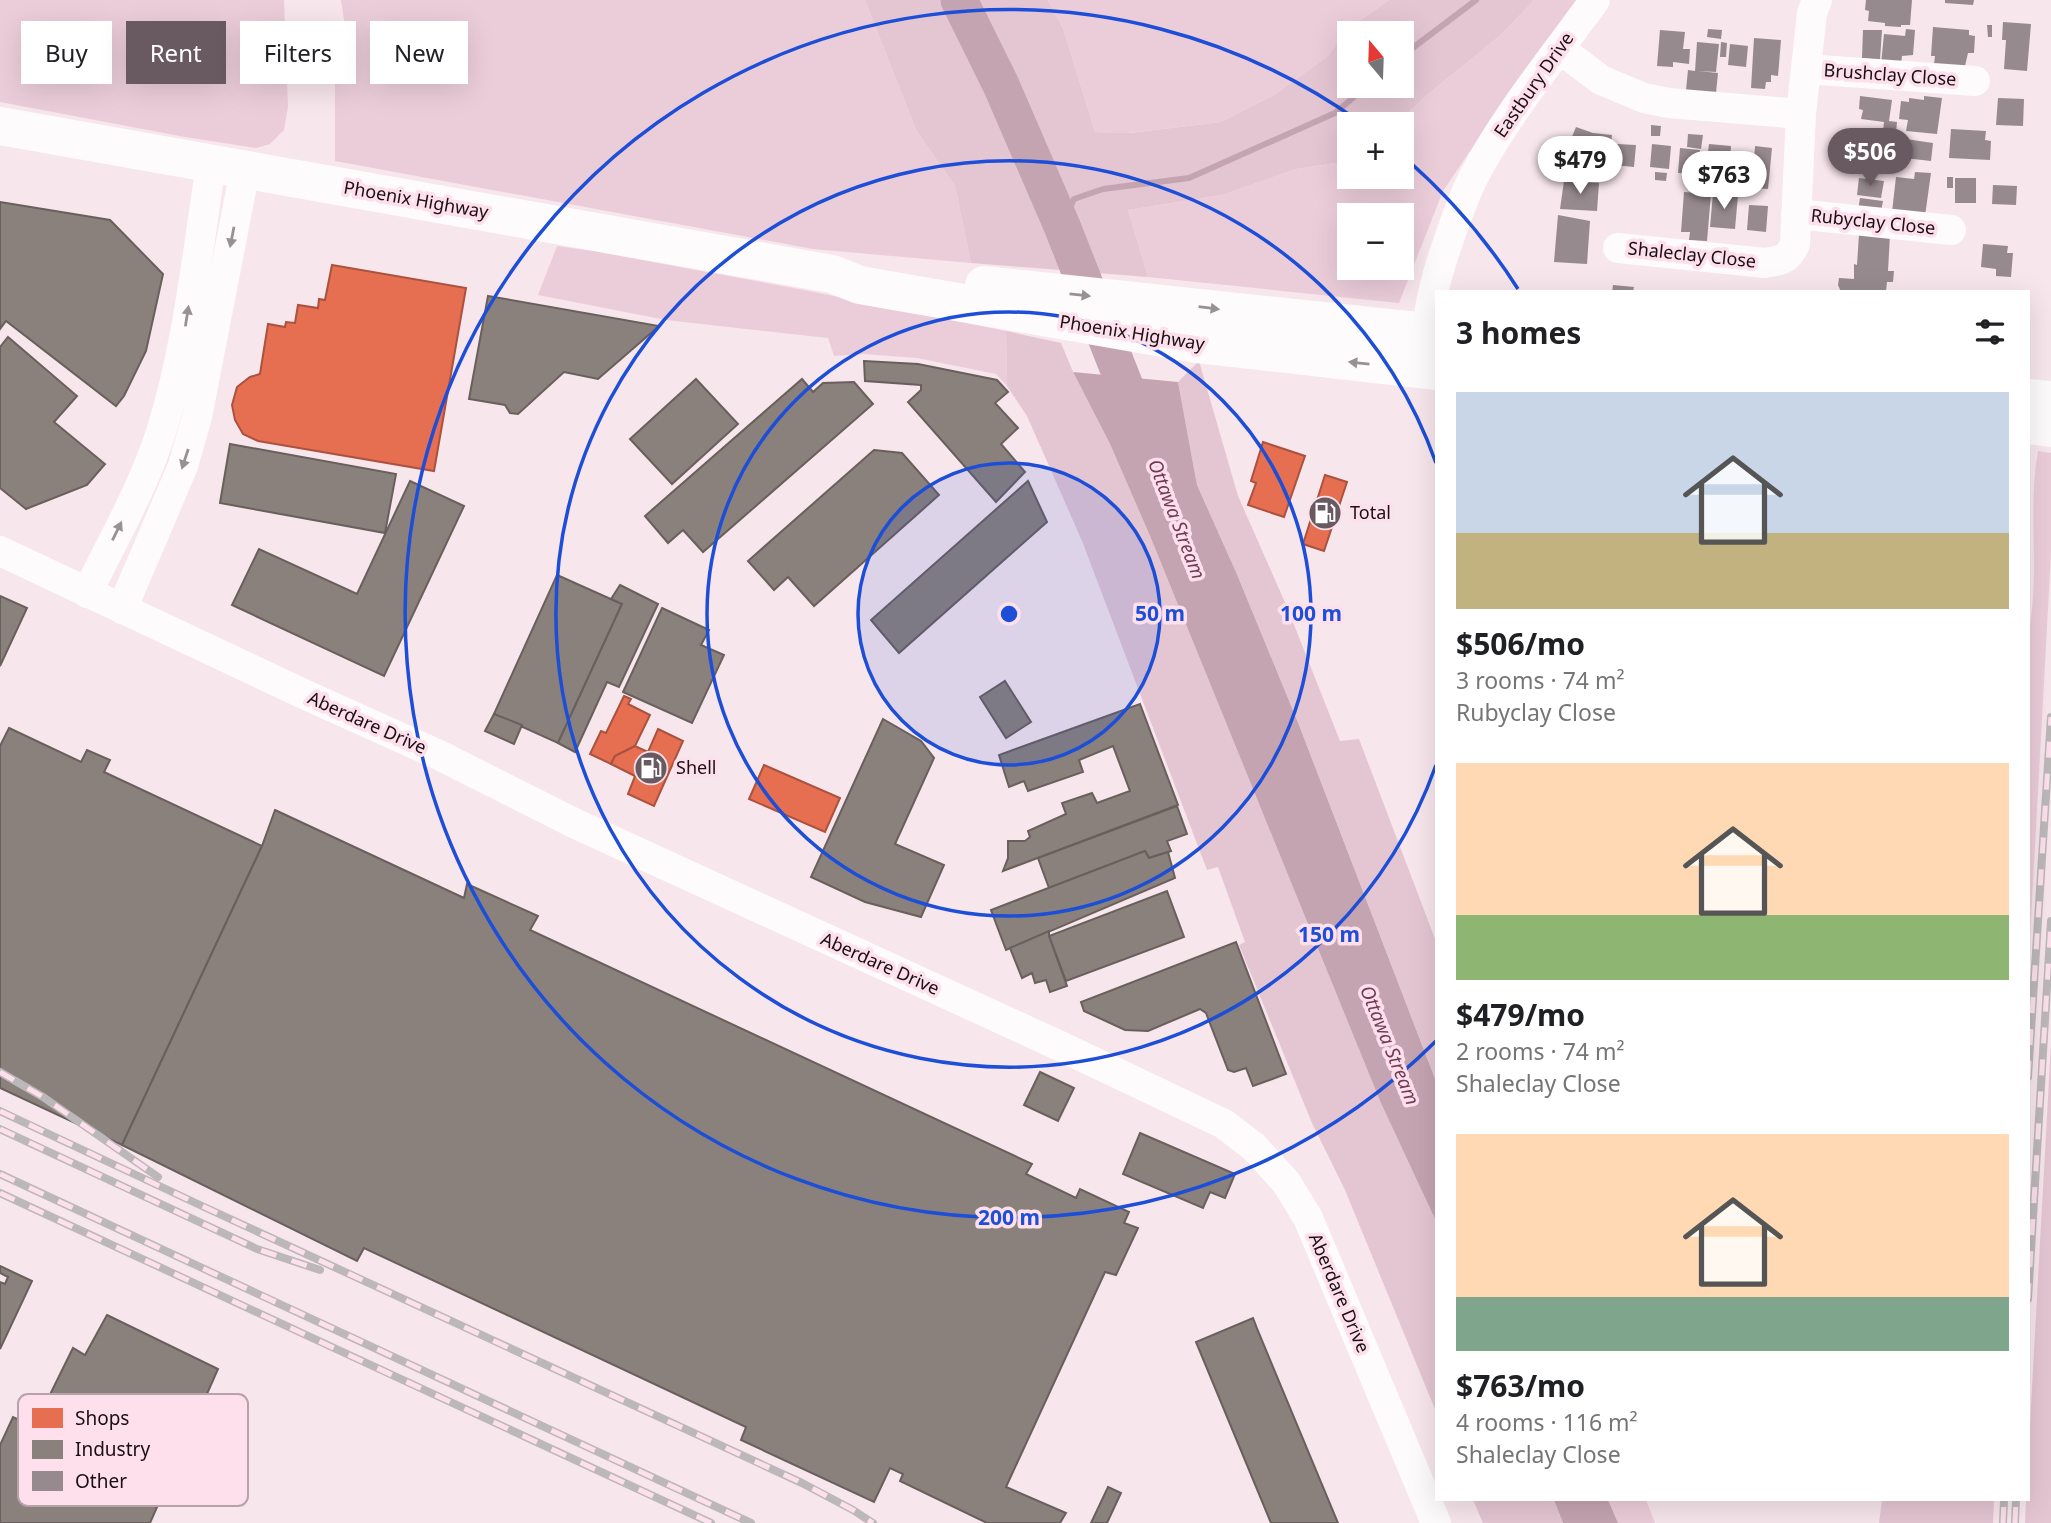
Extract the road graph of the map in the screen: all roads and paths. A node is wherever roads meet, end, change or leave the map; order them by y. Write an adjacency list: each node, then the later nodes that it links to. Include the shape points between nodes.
1 (1595, 0): 3 (street, Eastbury Drive)
2 (1816, 0): 4 (street, Shaleclay Close)
3 (1560, 48): 6 (street, via 1601,80 1644,98); 13 (street, Eastbury Drive, via 1497,135 1472,179 1434,285)
4 (1806, 69): 5 (street, Brushclay Close); 6 (street, Shaleclay Close)
5 (1975, 81)
6 (1801, 114): 9 (street, Shaleclay Close)
7 (0, 126): 8 (main road, Phoenix Highway)
8 (228, 167): 12 (main road, Phoenix Highway, via 832,274 859,272); 20 (street, one-way to 8, via 160,434); 21 (street, one-way to 21, via 197,417 183,466)
9 (1796, 214): 10 (street, Rubyclay Close); 11 (street, Shaleclay Close, via 1790,255 1765,263)
10 (1951, 230)
11 (1618, 248)
12 (1012, 301): 13 (main road, Phoenix Highway, one-way to 13, via 1163,303); 14 (main road, Phoenix Highway, one-way to 12, via 1197,344)
13 (1432, 333): 14 (street, Eastbury Drive)
14 (1432, 371)
15 (2030, 398): 16 (main road)
16 (2051, 400)
17 (2030, 425): 18 (main road)
18 (2051, 428)
19 (0, 551): 20 (street, Aberdare Drive)
20 (87, 593): 21 (street, Aberdare Drive)
21 (122, 609): 22 (street, Aberdare Drive, via 1224,1124 1254,1147 1286,1182 1308,1218)
22 (1436, 1523)

